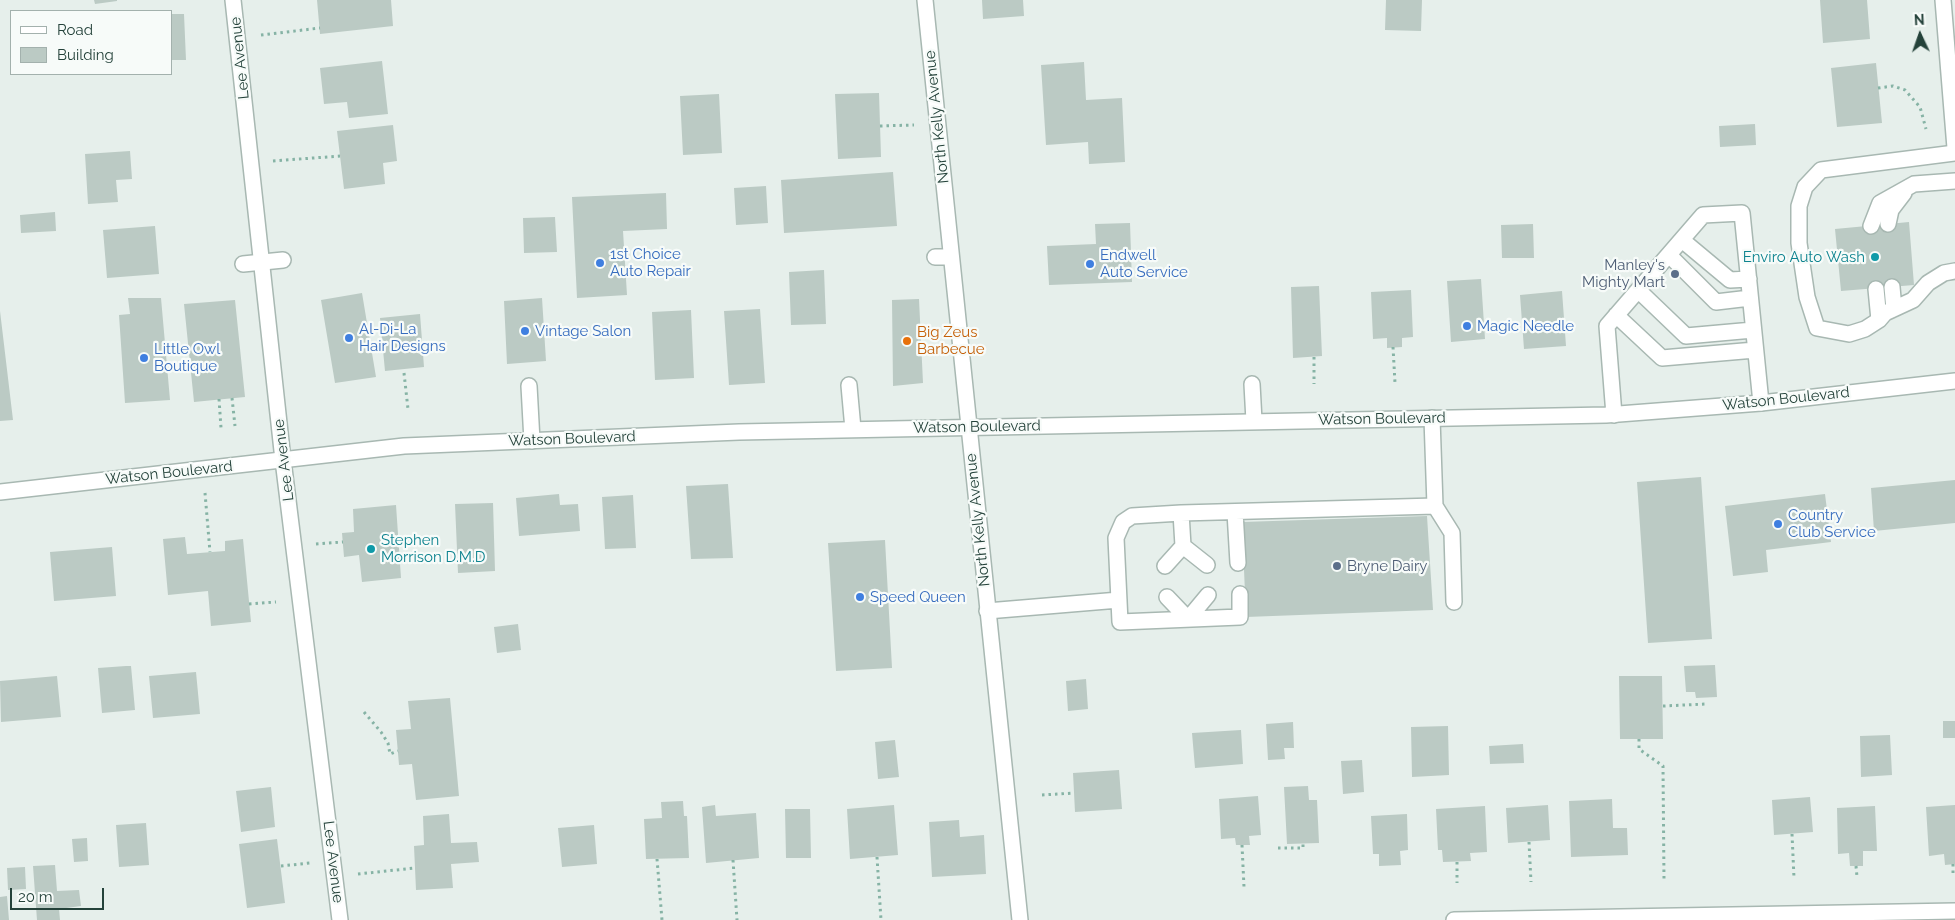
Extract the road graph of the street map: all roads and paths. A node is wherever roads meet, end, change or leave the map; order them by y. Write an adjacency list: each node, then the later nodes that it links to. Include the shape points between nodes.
1 (233, 0): 5 (street, Lee Avenue)
2 (925, 0): 7 (street, North Kelly Avenue)
3 (1943, 0): 10 (street)
4 (320, 28): 5 (path)
5 (237, 38): 13 (street, Lee Avenue)
6 (1878, 88): 9 (path, via 1893,86 1905,90 1920,107)
7 (938, 124): 8 (path); 21 (street, North Kelly Avenue)
8 (880, 126)
9 (1926, 129)
10 (1955, 138)
11 (1955, 153): 33 (street, via 1821,170 1805,187 1799,206 1799,243 1807,297 1817,328 1849,334)
12 (340, 156): 13 (path)
13 (251, 162): 23 (street, Lee Avenue)
14 (1955, 181): 15 (street, via 1914,184)
15 (1909, 188): 16 (street, via 1892,210); 17 (street, via 1880,203)
16 (1888, 224)
17 (1871, 226)
18 (1682, 240): 19 (street); 26 (street, via 1730,280); 26 (street, via 1703,215 1742,213)
19 (1669, 255): 29 (street); 30 (street, via 1716,302)
20 (935, 257): 21 (street)
21 (951, 257): 53 (street, North Kelly Avenue)
22 (282, 260): 23 (street)
23 (262, 262): 24 (street); 57 (street, Lee Avenue)
24 (243, 264)
25 (1955, 271): 31 (street, via 1928,283 1913,300)
26 (1749, 279): 30 (street)
27 (1892, 287): 31 (street)
28 (1876, 288): 33 (street)
29 (1638, 290): 32 (street); 34 (street, via 1686,336)
30 (1750, 298): 34 (street)
31 (1894, 309): 33 (street)
32 (1616, 315): 36 (street, via 1662,358); 49 (street, via 1607,326)
33 (1879, 320)
34 (1753, 330): 36 (street)
35 (1393, 348): 40 (path)
36 (1755, 350): 47 (street)
37 (1314, 357): 42 (path)
38 (404, 373): 48 (path)
39 (1955, 381): 47 (street, Watson Boulevard)
40 (1395, 382)
41 (1252, 384): 51 (street)
42 (1314, 384)
43 (849, 385): 55 (street)
44 (529, 386): 56 (street)
45 (232, 398): 52 (path)
46 (219, 399): 54 (path)
47 (1760, 403): 49 (street, Watson Boulevard)
48 (408, 409)
49 (1614, 415): 50 (street, Watson Boulevard)
50 (1432, 418): 51 (street, Watson Boulevard); 60 (street)
51 (1254, 421): 53 (street, Watson Boulevard)
52 (235, 426)
53 (968, 427): 55 (street, Watson Boulevard); 73 (street, North Kelly Avenue)
54 (221, 428)
55 (852, 429): 56 (street, Watson Boulevard)
56 (532, 441): 57 (street, Watson Boulevard, via 404,446)
57 (283, 460): 58 (street, Watson Boulevard); 95 (street, Lee Avenue)
58 (0, 492)
59 (205, 492): 64 (path)
60 (1435, 506): 61 (street); 72 (street, via 1452,533)
61 (1235, 512): 62 (street); 65 (street)
62 (1181, 513): 63 (street); 71 (street, via 1132,516 1123,522 1116,538)
63 (1183, 546): 66 (street); 67 (street)
64 (210, 552)
65 (1238, 563)
66 (1207, 565)
67 (1165, 566)
68 (1240, 594): 74 (street, via 1240,617)
69 (1208, 595): 74 (street)
70 (1166, 597): 74 (street)
71 (1119, 600): 73 (street); 74 (street, via 1120,622)
72 (1454, 602)
73 (988, 611): 107 (street, North Kelly Avenue)
74 (1188, 619)
75 (1706, 704): 76 (path)
76 (1663, 706)
77 (364, 712): 79 (path, via 382,732 390,754)
78 (1639, 739): 98 (path, via 1639,749 1663,766)
79 (398, 751)
80 (1074, 793): 81 (path)
81 (1042, 795)
82 (1792, 834): 97 (path)
83 (1529, 842): 99 (path)
84 (1303, 844): 86 (path, via 1303,848)
85 (1242, 845): 101 (path)
86 (1278, 848)
87 (877, 857): 106 (path)
88 (657, 859): 104 (path)
89 (733, 860): 105 (path)
90 (1457, 862): 100 (path)
91 (1953, 864): 94 (path)
92 (1856, 866): 96 (path)
93 (415, 868): 95 (path)
94 (1953, 875)
95 (335, 876): 103 (street, Lee Avenue)
96 (1856, 877)
97 (1794, 878)
98 (1664, 880)
99 (1531, 882)
100 (1458, 883)
101 (1244, 887)
102 (1955, 911): 108 (street)
103 (340, 920)
104 (662, 920)
105 (737, 920)
106 (881, 920)
107 (1020, 920)
108 (1454, 920)

